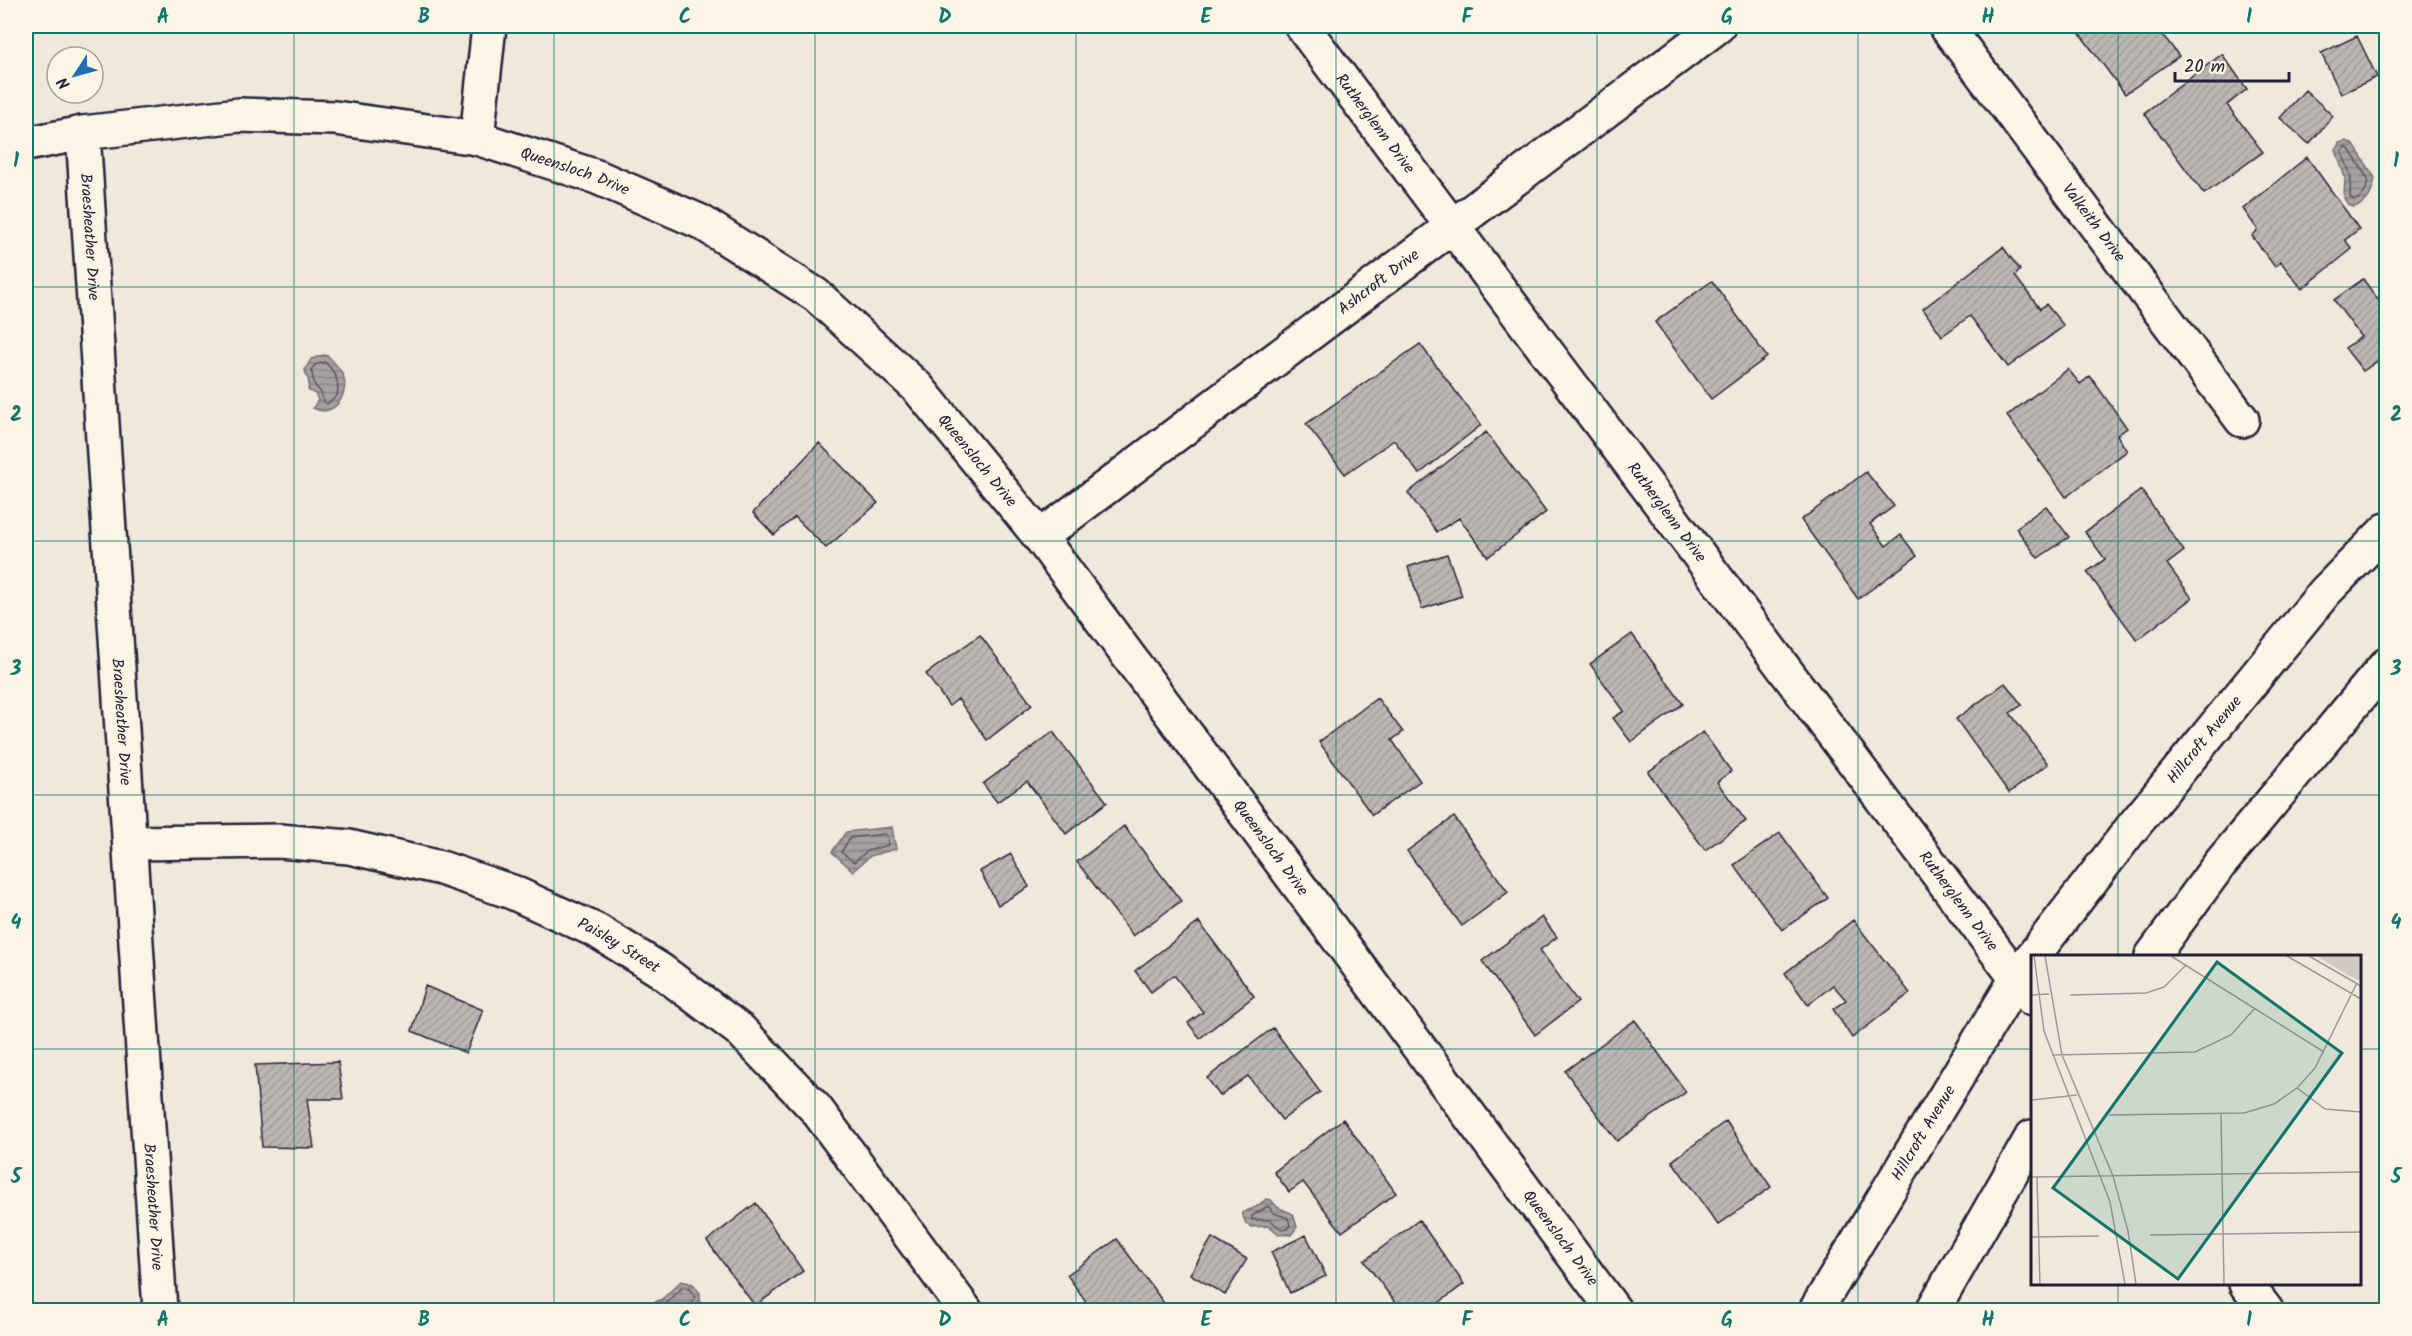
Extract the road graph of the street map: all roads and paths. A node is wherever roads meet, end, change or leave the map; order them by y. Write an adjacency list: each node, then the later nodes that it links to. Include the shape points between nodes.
1 (489, 26): 6 (street)
2 (1302, 26): 8 (street, Rutherglenn Drive)
3 (1718, 26): 8 (street, Ashcroft Drive)
4 (1946, 26): 9 (street, Valkeith Drive)
5 (83, 133): 6 (street, Queensloch Drive, via 239,115 335,118); 7 (street, Queensloch Drive); 13 (street, Braesheather Drive)
6 (477, 138): 11 (street, Queensloch Drive, via 597,177 701,222 816,295 918,388)
7 (26, 144)
8 (1452, 227): 11 (street, Ashcroft Drive); 16 (street, Rutherglenn Drive)
9 (2242, 420)
10 (2386, 530): 14 (street, Hillcroft Avenue, via 2318,602 2131,829)
11 (1040, 537): 21 (street, Queensloch Drive)
12 (2386, 665): 15 (street, via 2219,865)
13 (130, 843): 19 (street, Braesheather Drive); 20 (street, Paisley Street, via 279,841 349,847 441,868 513,892 597,931 660,970 741,1031 816,1109)
14 (2041, 955)
15 (2153, 955)
16 (2029, 972): 22 (street, Hillcroft Avenue)
17 (2031, 1139): 23 (street)
18 (2247, 1285): 24 (street)
19 (160, 1311)
20 (965, 1311)
21 (1614, 1311)
22 (1816, 1311)
23 (1933, 1311)
24 (2266, 1311)

